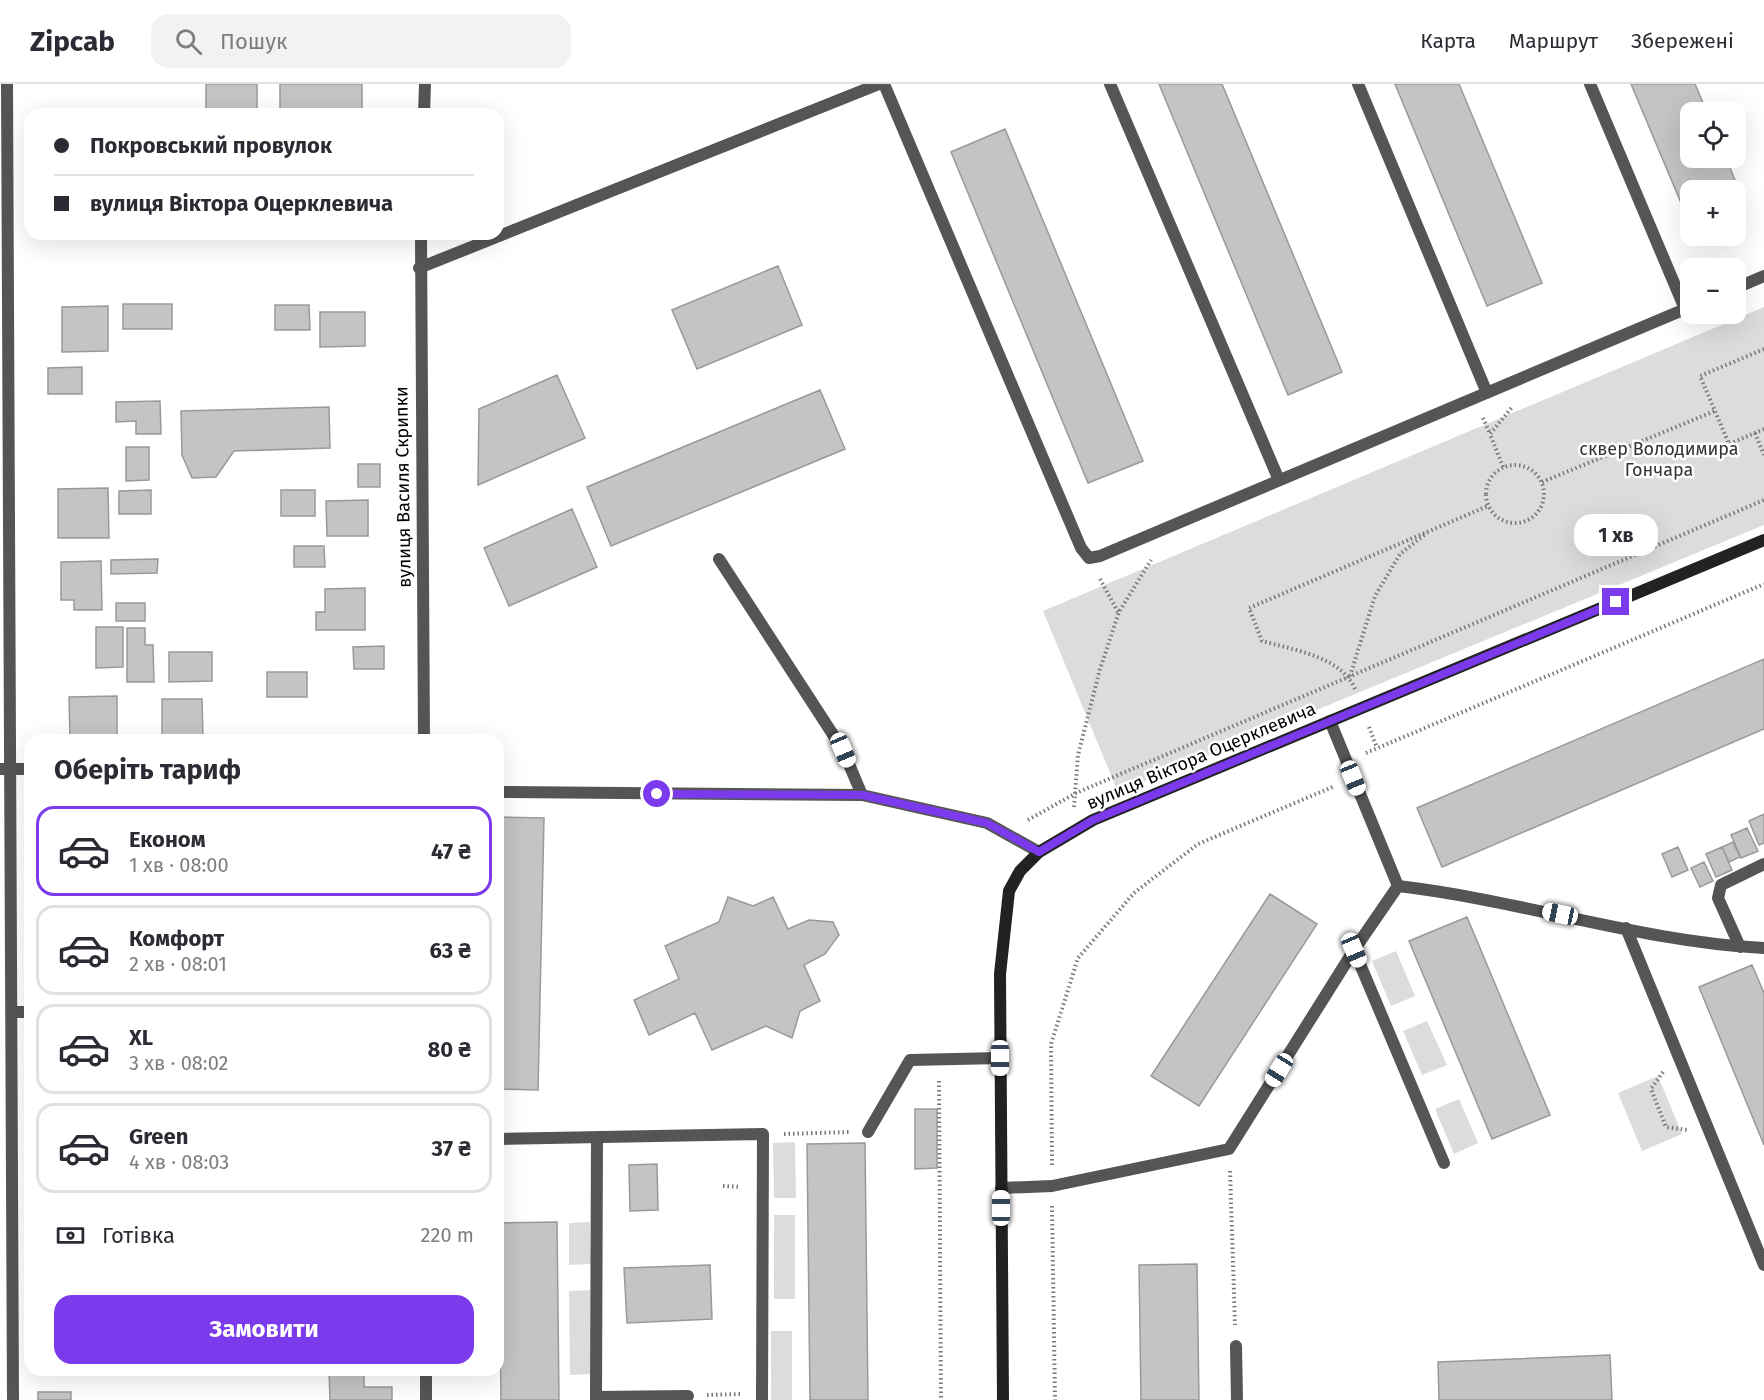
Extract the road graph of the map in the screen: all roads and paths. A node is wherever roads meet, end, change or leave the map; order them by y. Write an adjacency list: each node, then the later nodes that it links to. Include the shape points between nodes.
1 (7, 84): 39 (street)
2 (425, 84): 7 (street)
3 (881, 84): 8 (street); 31 (street, via 1081,548)
4 (1110, 84): 24 (street)
5 (1358, 84): 17 (street)
6 (1590, 84): 14 (street)
7 (424, 108)
8 (504, 234)
9 (421, 240): 11 (street, вулиця Василя Скрипки)
10 (489, 240): 11 (street)
11 (419, 268): 37 (street, вулиця Василя Скрипки)
12 (1764, 276): 13 (street)
13 (1746, 284)
14 (1680, 290)
15 (1680, 311): 17 (street)
16 (1764, 349): 19 (path, via 1700,376)
17 (1487, 393): 24 (street)
18 (1517, 401): 23 (path, via 1490,434)
19 (1715, 411): 21 (path, via 1730,444); 25 (path)
20 (1764, 429): 21 (path)
21 (1755, 433): 22 (path)
22 (1764, 455)
23 (1503, 467): 25 (path, via 1526,466); 27 (path, via 1487,483)
24 (1279, 480): 28 (street)
25 (1542, 482): 27 (path, via 1543,505 1527,521 1504,522)
26 (1764, 500): 35 (path)
27 (1488, 506): 29 (path)
28 (1171, 526): 31 (street); 34 (path)
29 (1433, 529): 35 (path, via 1400,554 1375,596); 35 (path, via 1249,608 1262,641 1318,657)
30 (1764, 540): 36 (street, вулиця Віктора Оцерклевича)
31 (1089, 558): 34 (path)
32 (719, 559): 44 (street, via 843,750)
33 (1764, 584): 38 (path)
34 (1119, 612): 43 (path, via 1078,755)
35 (1350, 676): 43 (path)
36 (1330, 721): 38 (street); 45 (street, вулиця Віктора Оцерклевича)
37 (424, 734)
38 (1346, 761): 41 (street)
39 (5, 769): 40 (street); 54 (street)
40 (24, 769)
41 (1353, 778): 49 (street); 66 (path, via 1198,844 1134,893 1078,958 1051,1044)
42 (504, 792): 44 (street)
43 (1076, 793): 45 (path); 46 (path)
44 (862, 795): 46 (street, via 987,823)
45 (1071, 831): 47 (street, вулиця Віктора Оцерклевича)
46 (1005, 833): 47 (street)
47 (1039, 852): 57 (street, вулиця Віктора Оцерклевича, via 1020,871 1009,891 1000,974)
48 (1764, 864): 51 (street, via 1721,885 1718,898)
49 (1398, 886): 50 (street, via 1449,892); 53 (street)
50 (1626, 928): 51 (street); 56 (street)
51 (1740, 947): 52 (street)
52 (1764, 948)
53 (1354, 950): 64 (street); 65 (street)
54 (12, 1012): 55 (street); 74 (street)
55 (24, 1012)
56 (1677, 1051): 60 (street); 60 (path, via 1651,1089 1666,1127)
57 (1000, 1058): 58 (street); 67 (street, вулиця Віктора Оцерклевича)
58 (939, 1059): 59 (street, via 910,1060); 76 (path)
59 (868, 1132): 61 (path)
60 (1710, 1132): 68 (street)
61 (763, 1134): 62 (street); 72 (street)
62 (597, 1137): 63 (street); 73 (street)
63 (504, 1139)
64 (1229, 1149): 66 (street); 69 (path)
65 (1444, 1163)
66 (1052, 1186): 67 (street); 78 (path)
67 (1001, 1188): 77 (street, вулиця Віктора Оцерклевича)
68 (1764, 1265)
69 (1236, 1346): 79 (street)
70 (426, 1376): 75 (street)
71 (688, 1396): 72 (path); 73 (street)
72 (762, 1396)
73 (596, 1398)
74 (13, 1400)
75 (426, 1400)
76 (941, 1400)
77 (1003, 1400)
78 (1055, 1400)
79 (1237, 1400)

